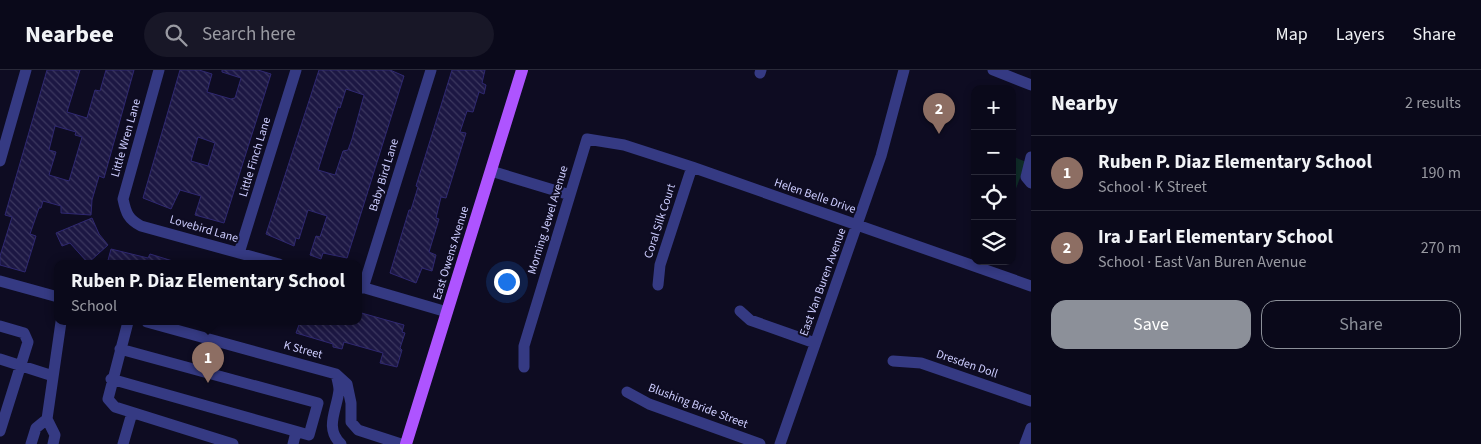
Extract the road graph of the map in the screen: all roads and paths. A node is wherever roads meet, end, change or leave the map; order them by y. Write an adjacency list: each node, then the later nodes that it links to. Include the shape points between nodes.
1 (26, 70): 11 (street)
2 (160, 70): 16 (street, Little Wren Lane, via 123,199)
3 (296, 70): 18 (street, Little Finch Lane)
4 (431, 70): 21 (street, Baby Bird Lane)
5 (522, 70): 13 (main road, East Owens Avenue)
6 (904, 70): 17 (street, East Van Buren Avenue, via 881,156)
7 (993, 70): 8 (street)
8 (1031, 85)
9 (587, 139): 12 (street, Helen Belle Drive, via 624,145); 15 (street, Morning Jewel Avenue)
10 (1031, 157): 14 (street, via 1026,178)
11 (0, 161)
12 (692, 167): 17 (street, Helen Belle Drive); 22 (street, Coral Silk Court, via 660,265)
13 (491, 171): 15 (street); 27 (main road, East Owens Avenue)
14 (1031, 183)
15 (570, 195): 37 (street, Morning Jewel Avenue, via 524,346)
16 (126, 214): 18 (street, Lovebird Lane, via 141,226)
17 (857, 225): 23 (street, Helen Belle Drive); 32 (street, East Van Buren Avenue)
18 (239, 253): 19 (street, Lovebird Lane)
19 (265, 260)
20 (0, 281): 25 (street)
21 (362, 281)
22 (658, 285)
23 (1031, 286)
24 (362, 288): 27 (street)
25 (54, 296)
26 (740, 311): 32 (street, via 750,320)
27 (447, 312): 56 (main road, East Owens Avenue)
28 (61, 325): 39 (street)
29 (127, 325): 33 (street)
30 (159, 325): 38 (street, K Street)
31 (0, 326): 36 (street, via 24,333 28,342)
32 (815, 343): 58 (street, East Van Buren Avenue)
33 (120, 349): 40 (street); 48 (street, via 318,403 308,435)
34 (0, 359): 36 (street)
35 (892, 361): 43 (street, Dresden Doll, via 921,363)
36 (20, 365): 39 (street); 42 (street)
37 (524, 367)
38 (336, 374): 54 (street, via 339,389 332,426 334,438); 55 (street, via 347,384 351,422 358,430)
39 (53, 376): 45 (street)
40 (112, 379): 44 (street, via 108,399 115,408); 48 (street)
41 (627, 392): 57 (street, Blushing Bride Street, via 649,404)
42 (6, 393): 46 (street)
43 (1031, 401)
44 (132, 413): 51 (street); 52 (street)
45 (48, 419): 49 (street, via 36,428); 50 (street, via 55,436)
46 (1, 428)
47 (1031, 428): 59 (street)
48 (296, 432): 53 (street)
49 (31, 444)
50 (53, 444)
51 (123, 444)
52 (233, 444)
53 (292, 444)
54 (341, 444)
55 (401, 444)
56 (406, 444)
57 (760, 444)
58 (780, 444)
59 (1025, 444)

